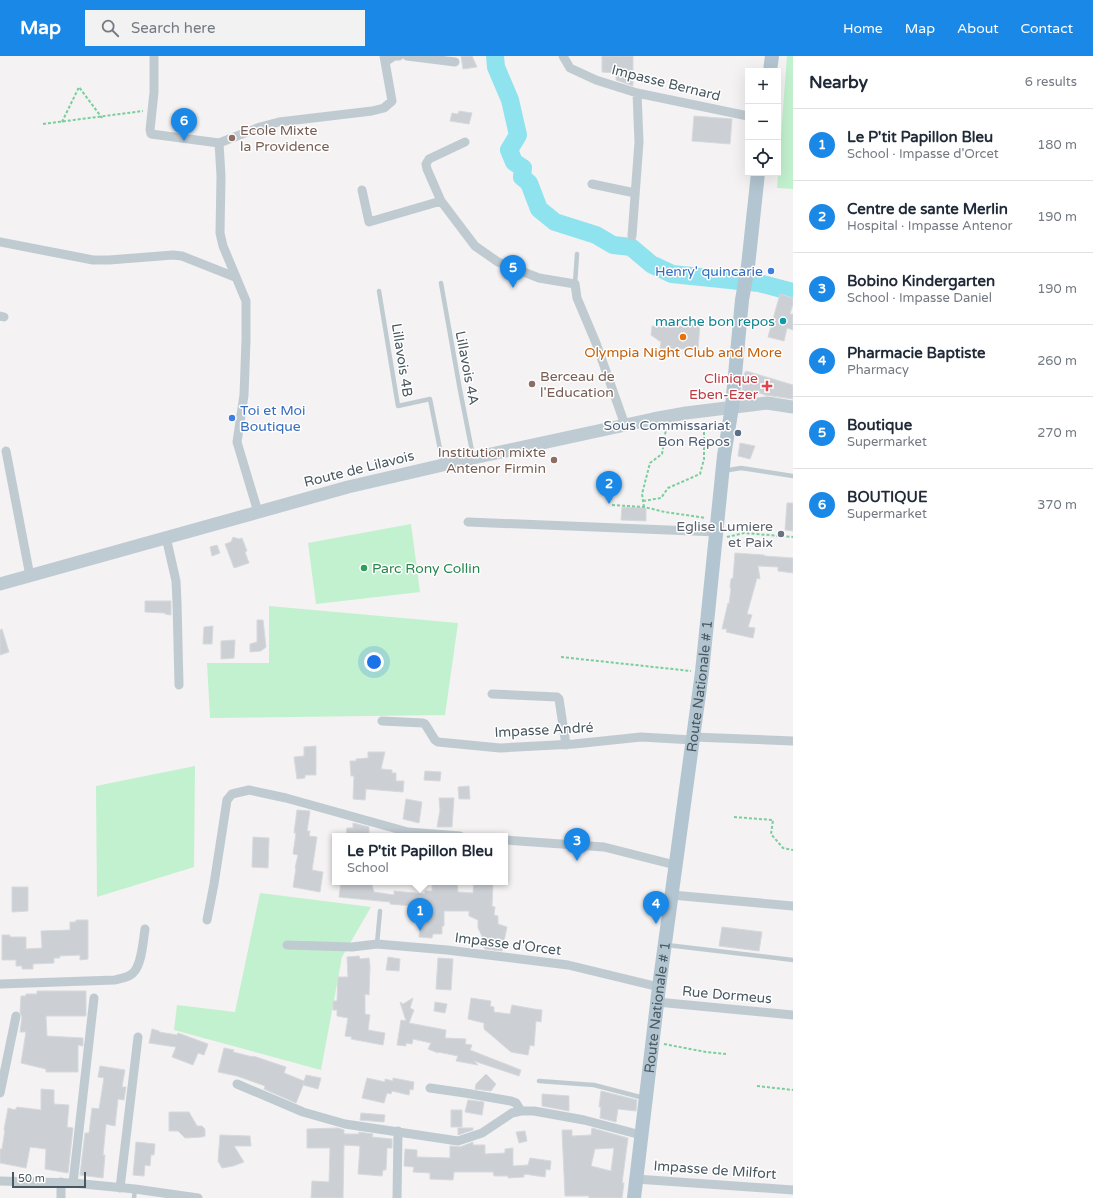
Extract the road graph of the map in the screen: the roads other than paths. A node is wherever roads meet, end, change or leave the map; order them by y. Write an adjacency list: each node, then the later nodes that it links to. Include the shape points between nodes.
1 (154, 56): 12 (street, via 150,130 153,134)
2 (399, 56): 6 (street)
3 (407, 56): 7 (street)
4 (563, 56): 9 (street, Impasse Bernard, via 570,68 596,80)
5 (772, 56): 8 (main road)
6 (384, 59): 12 (street, via 392,101 384,108 279,122)
7 (455, 62)
8 (770, 68)
9 (637, 93): 10 (street, Impasse Bernard); 16 (street, via 639,142)
10 (745, 115)
11 (465, 142): 17 (street, via 429,159 426,164)
12 (219, 143): 21 (street, via 220,233)
13 (758, 176): 25 (main road, Route Nationale # 1)
14 (592, 184): 16 (street)
15 (362, 190): 17 (street, via 369,222)
16 (635, 193): 18 (street)
17 (441, 201): 23 (street, via 475,246 498,262 539,278)
18 (632, 236)
19 (0, 242): 21 (street, via 93,260 182,256)
20 (577, 254): 23 (lane)
21 (235, 277): 33 (street, via 246,301 244,395 237,442)
22 (441, 283): 29 (lane, Lillavois 4A)
23 (575, 284): 27 (street, via 577,298)
24 (379, 291): 30 (lane, Lillavois 4B, via 398,406 430,399)
25 (732, 407): 26 (main road, Route de Lilavois, via 767,403); 27 (main road, Route de Lilavois, via 653,418); 31 (main road, Route Nationale # 1)
26 (793, 407)
27 (625, 425): 29 (main road, Route de Lilavois)
28 (6, 451): 37 (street)
29 (473, 458): 30 (main road, Route de Lilavois)
30 (443, 464): 33 (main road, Route de Lilavois)
31 (723, 471): 32 (lane, via 741,468); 35 (main road, Route Nationale # 1)
32 (793, 476)
33 (258, 512): 36 (main road, Route de Lilavois)
34 (468, 522): 35 (street)
35 (717, 530): 42 (main road, Route Nationale # 1)
36 (166, 538): 37 (main road, Route de Lilavois); 39 (street, via 176,581)
37 (30, 576): 38 (main road, Route de Lilavois)
38 (0, 584)
39 (179, 685)
40 (492, 694): 44 (street, via 558,697)
41 (382, 721): 44 (street, Impasse André, via 423,723 438,742 500,748)
42 (693, 738): 43 (street, Impasse André); 44 (street, Impasse André, via 641,737); 47 (main road, Route Nationale # 1)
43 (793, 741)
44 (566, 745)
45 (421, 833): 51 (street, via 408,832 248,790 232,794 227,800)
46 (508, 840): 47 (street, via 604,847)
47 (675, 865): 48 (main road, Route Nationale # 1)
48 (672, 894): 49 (street); 55 (main road, Route Nationale # 1)
49 (793, 906)
50 (380, 911): 53 (lane)
51 (207, 920)
52 (145, 929): 57 (street, via 137,969 126,977 115,980)
53 (377, 944): 54 (street, Impasse d'Orcet, via 352,947); 58 (street, Impasse d'Orcet, via 568,965)
54 (287, 945)
55 (665, 945): 56 (lane); 58 (main road, Route Nationale # 1)
56 (793, 960)
57 (0, 984)
58 (659, 987): 60 (main road, Route Nationale # 1)
59 (94, 998): 75 (street)
60 (657, 1002): 61 (street, Rue Dormeus); 68 (main road, Route Nationale # 1)
61 (793, 1015)
62 (16, 1016): 67 (street)
63 (138, 1037): 76 (street)
64 (539, 1081): 68 (lane, via 594,1085)
65 (237, 1084): 70 (street, via 303,1112 345,1124)
66 (430, 1088): 69 (street, via 511,1101 516,1103)
67 (0, 1093)
68 (645, 1098): 71 (main road, Route Nationale # 1)
69 (521, 1111): 70 (street, via 512,1113 482,1133 458,1141); 71 (street, via 584,1120)
70 (398, 1131): 81 (street)
71 (641, 1135): 72 (main road, Route Nationale # 1)
72 (636, 1179): 77 (street, Impasse de Milfort); 82 (main road, Route Nationale # 1)
73 (0, 1181): 74 (street)
74 (61, 1182): 75 (street); 79 (street)
75 (73, 1183): 76 (street)
76 (120, 1188): 78 (street)
77 (793, 1190)
78 (134, 1194): 80 (street)
79 (61, 1198)
80 (198, 1198)
81 (397, 1198)
82 (634, 1198)

